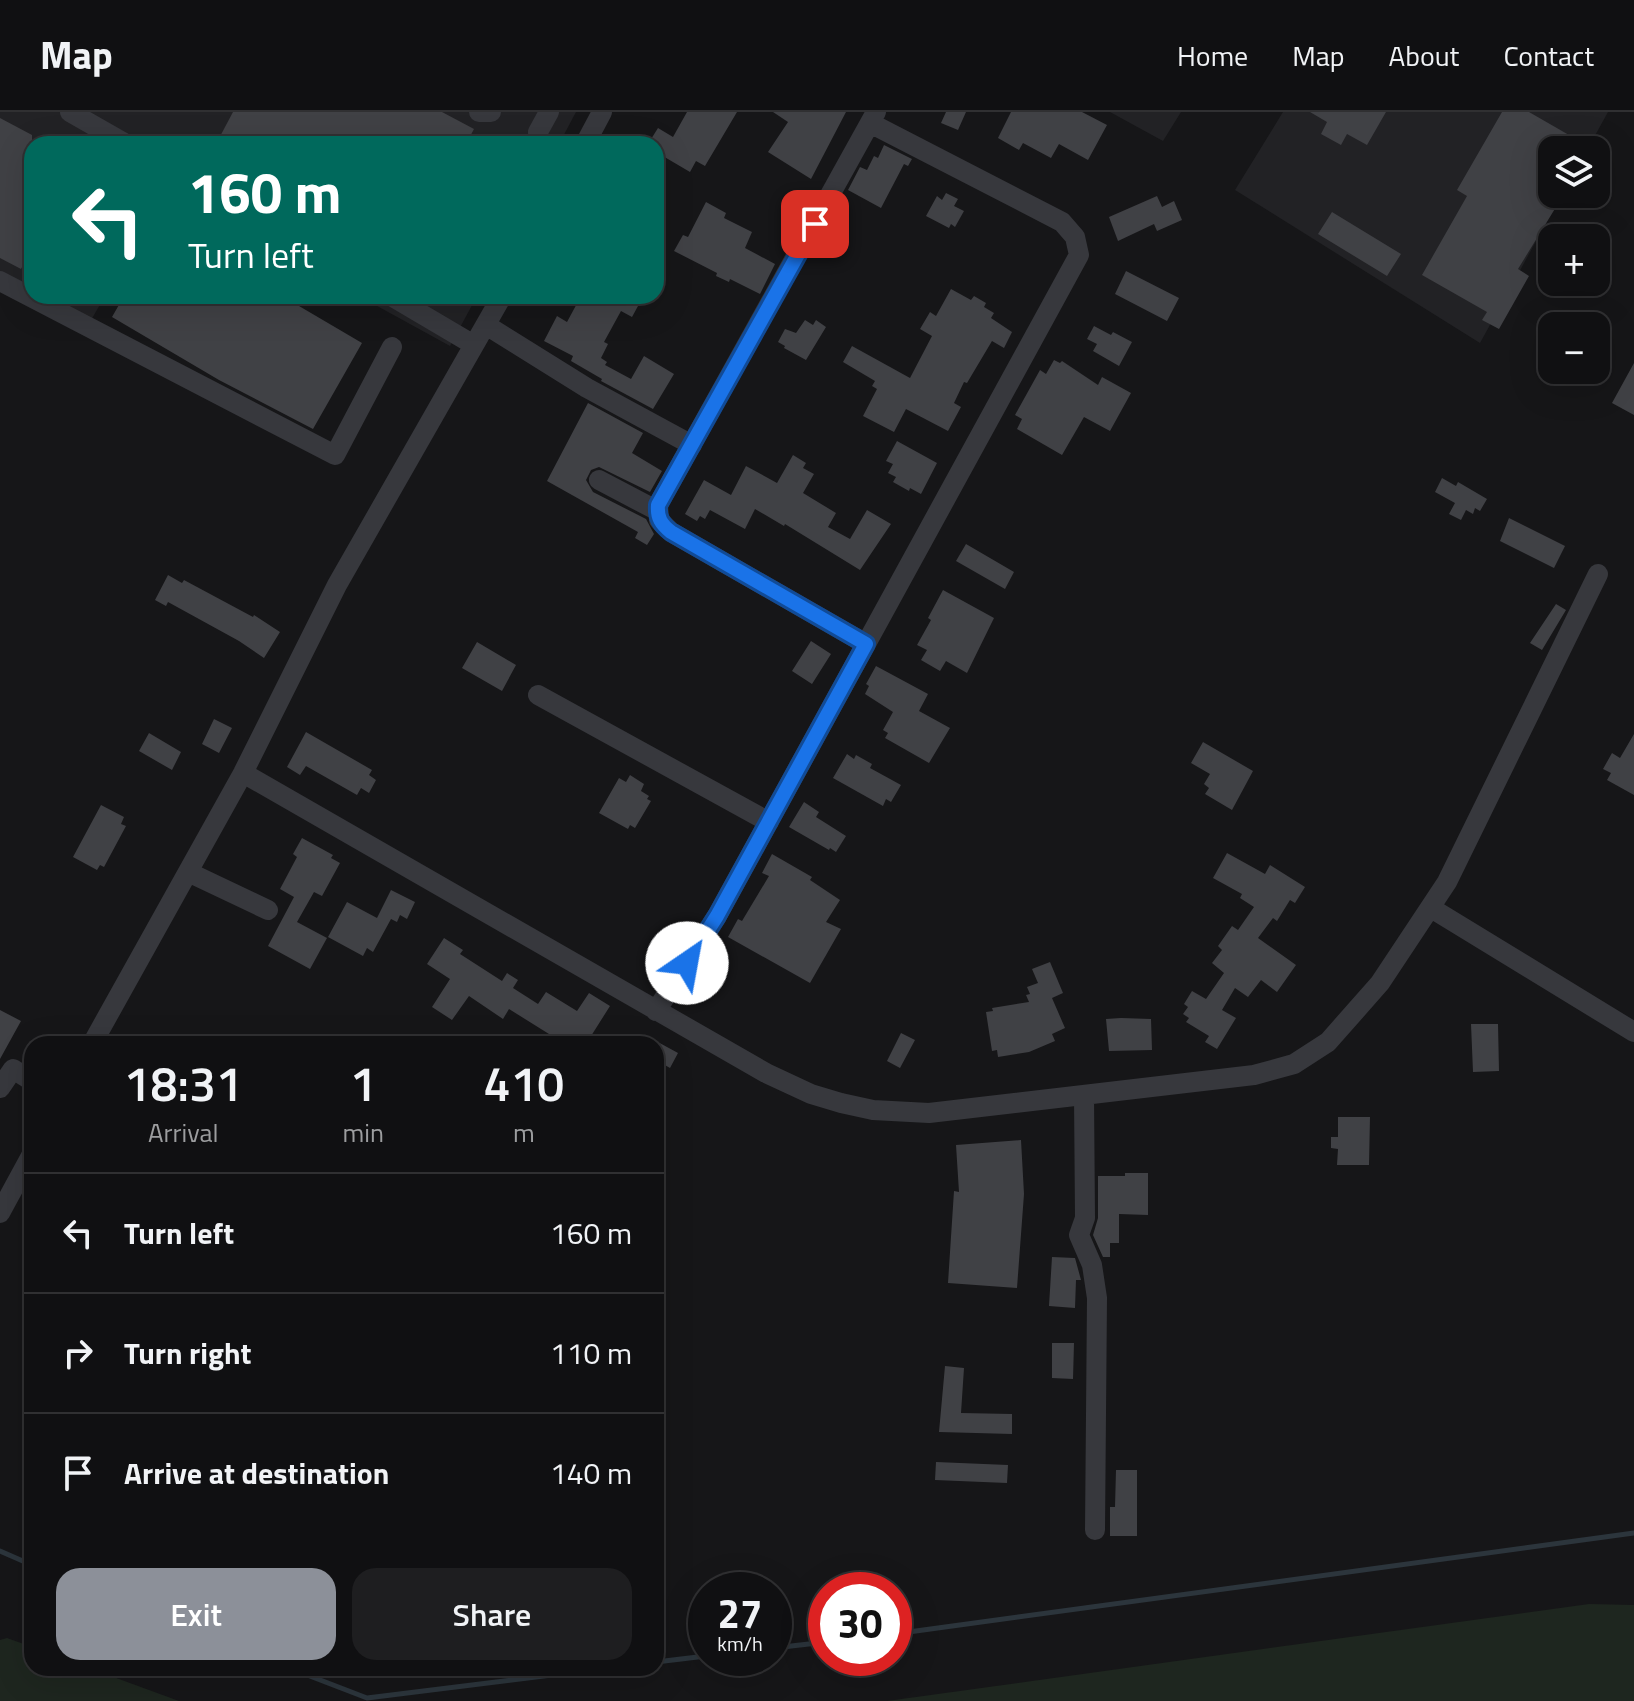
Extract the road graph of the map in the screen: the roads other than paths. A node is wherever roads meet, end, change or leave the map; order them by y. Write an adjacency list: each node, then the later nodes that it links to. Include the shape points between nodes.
1 (70, 112): 8 (street)
2 (479, 112): 3 (street)
3 (491, 112)
4 (549, 112): 7 (street)
5 (602, 112): 9 (street)
6 (873, 118): 18 (street); 22 (street, via 1062,222 1075,237 1079,255)
7 (538, 132)
8 (112, 136)
9 (589, 136)
10 (0, 281): 11 (street)
11 (24, 293)
12 (44, 304): 17 (street, via 335,455)
13 (405, 304): 16 (street)
14 (498, 304): 15 (street)
15 (486, 325): 16 (street); 18 (street)
16 (474, 345): 24 (street, via 337,585)
17 (392, 347)
18 (692, 445): 20 (street)
19 (599, 480): 20 (street)
20 (658, 511): 22 (street, via 671,532)
21 (1598, 574): 27 (street)
22 (866, 644): 25 (street)
23 (538, 695): 25 (street)
24 (243, 773): 26 (street); 29 (street)
25 (769, 822): 29 (street)
26 (188, 872): 28 (street); 31 (street)
27 (1431, 908): 30 (street); 34 (street, via 1380,983 1328,1042 1294,1064 1254,1075)
28 (268, 910)
29 (656, 1011): 34 (street, via 811,1094 873,1110 929,1113)
30 (1634, 1032)
31 (96, 1036)
32 (24, 1076): 33 (street, via 13,1069)
33 (0, 1088)
34 (1084, 1096): 37 (street, via 1085,1218 1079,1235 1092,1265 1097,1298)
35 (24, 1169): 36 (street)
36 (0, 1213)
37 (1095, 1530)

